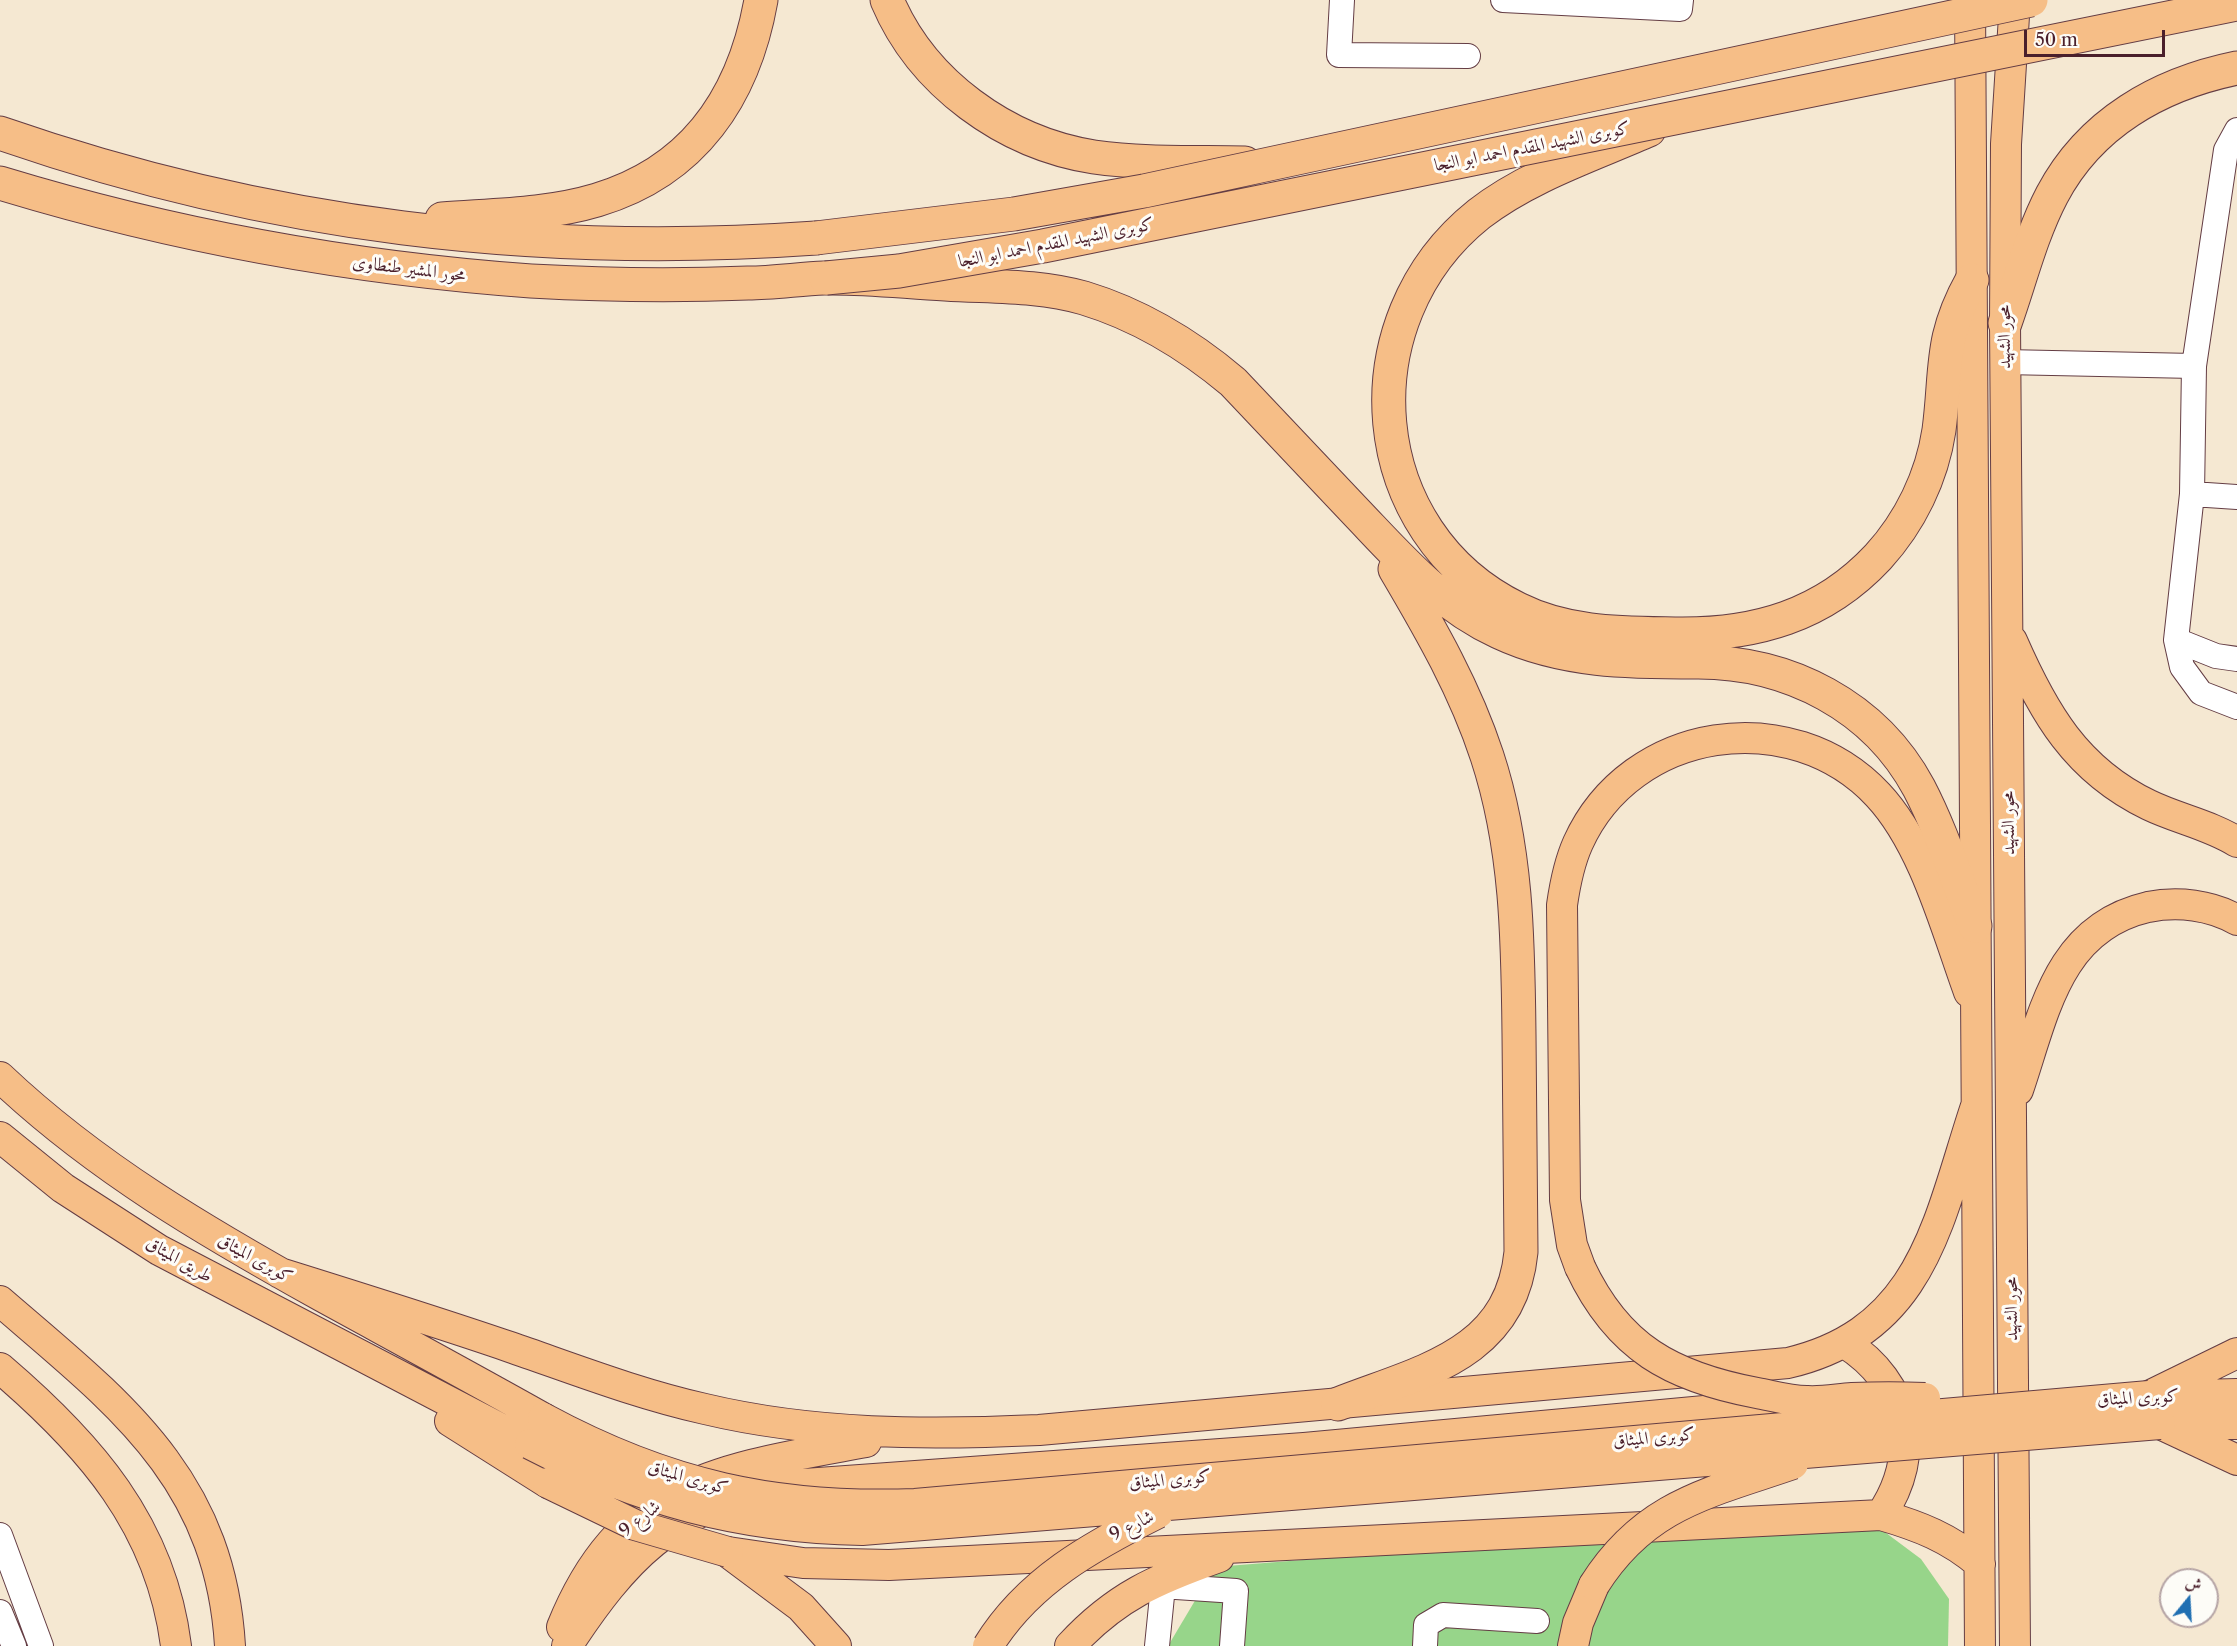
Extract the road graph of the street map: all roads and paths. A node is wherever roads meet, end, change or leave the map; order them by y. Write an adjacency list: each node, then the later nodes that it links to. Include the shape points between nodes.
1 (761, 0): 17 (highway, via 749,55 727,101 679,156 640,182 596,200 526,212)
2 (887, 0): 15 (highway, bridge, via 902,29 934,71 973,106 1018,134 1093,157)
3 (1342, 0): 10 (street, via 1339,55)
4 (1503, 0): 5 (street, via 1680,9)
5 (1681, 0)
6 (1970, 0): 19 (main road, محور الشهيد)
7 (2015, 0): 20 (main road, محور الشهيد, via 2006,144)
8 (2031, 0): 15 (highway, كوبرى الشهيد المقدم احمد ابو النجا, bridge)
9 (2237, 4): 12 (highway, كوبرى الشهيد المقدم احمد ابو النجا, bridge)
10 (1468, 56)
11 (2237, 68): 20 (highway, via 2167,89 2127,111 2093,140 2052,195)
12 (1678, 118): 18 (highway, كوبرى الشهيد المقدم احمد ابو النجا, bridge, via 982,258); 19 (highway, bridge, via 1518,189 1477,216 1443,251 1406,313 1392,360 1387,408 1394,458 1412,505 1439,547 1475,583 1518,610 1566,627 1616,633 1714,634 1771,624 1803,612 1843,588 1878,557 1906,520 1922,489 1940,422 1945,349 1955,313)
13 (2237, 130): 22 (street, via 2226,150)
14 (0, 133): 17 (highway, via 161,182)
15 (1274, 164): 17 (highway, كوبرى الشهيد المقدم احمد ابو النجا, bridge, via 1014,214 742,243 593,245 455,236)
16 (0, 183): 18 (highway, محور المشير طنطاوى, via 197,236 400,269 606,285)
17 (370, 225)
18 (826, 278): 25 (highway, via 1024,287 1081,297 1136,318 1187,346 1233,382)
19 (1971, 280): 32 (main road, محور الشهيد)
20 (2005, 324): 21 (main road, محور الشهيد)
21 (2005, 362): 22 (street); 26 (main road, محور الشهيد)
22 (2194, 366): 23 (street)
23 (2192, 494): 24 (street); 27 (street)
24 (2237, 497)
25 (1372, 529): 32 (highway, via 1414,573 1454,606 1524,642 1557,653 1600,660 1744,665 1792,677 1836,699 1874,730 1906,768 1929,811); 47 (highway, via 1461,687 1488,757 1506,829 1518,940 1521,1252 1512,1297 1496,1323 1475,1344 1449,1360)
26 (2007, 629): 30 (main road, via 2047,714 2091,766 2147,804); 36 (main road, محور الشهيد)
27 (2176, 640): 28 (street, via 2216,656); 29 (street, via 2182,667 2201,693)
28 (2237, 659)
29 (2237, 707)
30 (2237, 842)
31 (2237, 920): 36 (main road, via 2195,906 2157,905 2121,916 2089,936 2055,982)
32 (1975, 926): 33 (main road, محور الشهيد)
33 (1976, 1012): 35 (main road, محور الشهيد); 46 (main road, bridge, via 1932,893 1903,830 1879,795 1846,768 1809,748 1747,736 1684,746 1646,765 1613,791 1577,844 1565,884 1562,926 1565,1200 1572,1245 1580,1267 1602,1308 1651,1356 1714,1385)
34 (0, 1077): 38 (main road, كوبرى الميثاق, via 89,1152 170,1209)
35 (1976, 1106): 40 (main road, via 1916,1274 1892,1306); 60 (main road, محور الشهيد)
36 (2011, 1110): 78 (main road, محور الشهيد)
37 (0, 1137): 42 (main road, طريق الميثاق, via 63,1188 159,1250)
38 (280, 1274): 51 (main road, كوبرى الميثاق); 52 (main road, via 427,1318 621,1386 705,1409 813,1427)
39 (0, 1301): 67 (main road, via 109,1395 178,1477 198,1514 216,1563)
40 (1845, 1343): 47 (main road, via 1788,1363); 56 (main road, via 1883,1376 1903,1421 1902,1470)
41 (2237, 1353): 45 (main road)
42 (371, 1362): 51 (main road, كوبرى الميثاق); 59 (main road, bridge, via 442,1416 548,1483 635,1525)
43 (0, 1368): 66 (main road, via 82,1446 131,1511 156,1565)
44 (2237, 1394): 45 (main road, كوبرى الميثاق)
45 (2149, 1396): 48 (main road, كوبرى الميثاق, bridge)
46 (1806, 1401): 48 (main road, bridge, via 1910,1398); 69 (main road, via 1304,1448 777,1486 708,1508 658,1538 611,1583)
47 (1338, 1404): 52 (main road, via 1039,1430)
48 (2027, 1406): 51 (main road, كوبرى الميثاق, bridge, via 872,1505 786,1500 702,1484)
49 (2160, 1424): 50 (main road, كوبرى الميثاق); 53 (main road, كوبرى الميثاق, bridge); 54 (main road)
50 (2237, 1424)
51 (537, 1431): 55 (main road, كوبرى الميثاق, bridge, via 599,1478 672,1504 785,1526 901,1528)
52 (922, 1432): 68 (main road, شارع 9, via 742,1466 671,1495 611,1542 581,1586)
53 (1837, 1450): 55 (main road, كوبرى الميثاق, bridge); 76 (main road, bridge, via 1703,1495 1665,1512 1640,1530 1618,1551 1594,1585)
54 (2237, 1460)
55 (1173, 1505): 71 (main road, شارع 9, bridge, via 1061,1567 1023,1601)
56 (1881, 1515): 58 (main road); 60 (main road, via 1943,1537)
57 (0, 1535): 65 (street)
58 (1251, 1546): 59 (main road, via 878,1565 803,1563); 61 (main road)
59 (728, 1552): 70 (main road, via 801,1607)
60 (1980, 1564): 77 (main road, محور الشهيد)
61 (1161, 1582): 72 (main road, via 1119,1602); 73 (street); 74 (street, via 1236,1591)
62 (0, 1612): 64 (street)
63 (1537, 1621): 75 (street, via 1443,1615 1426,1624)
64 (14, 1646)
65 (41, 1646)
66 (176, 1646)
67 (230, 1646)
68 (556, 1646)
69 (567, 1646)
70 (836, 1646)
71 (988, 1646)
72 (1070, 1646)
73 (1157, 1646)
74 (1232, 1646)
75 (1425, 1646)
76 (1573, 1646)
77 (1980, 1646)
78 (2015, 1646)

